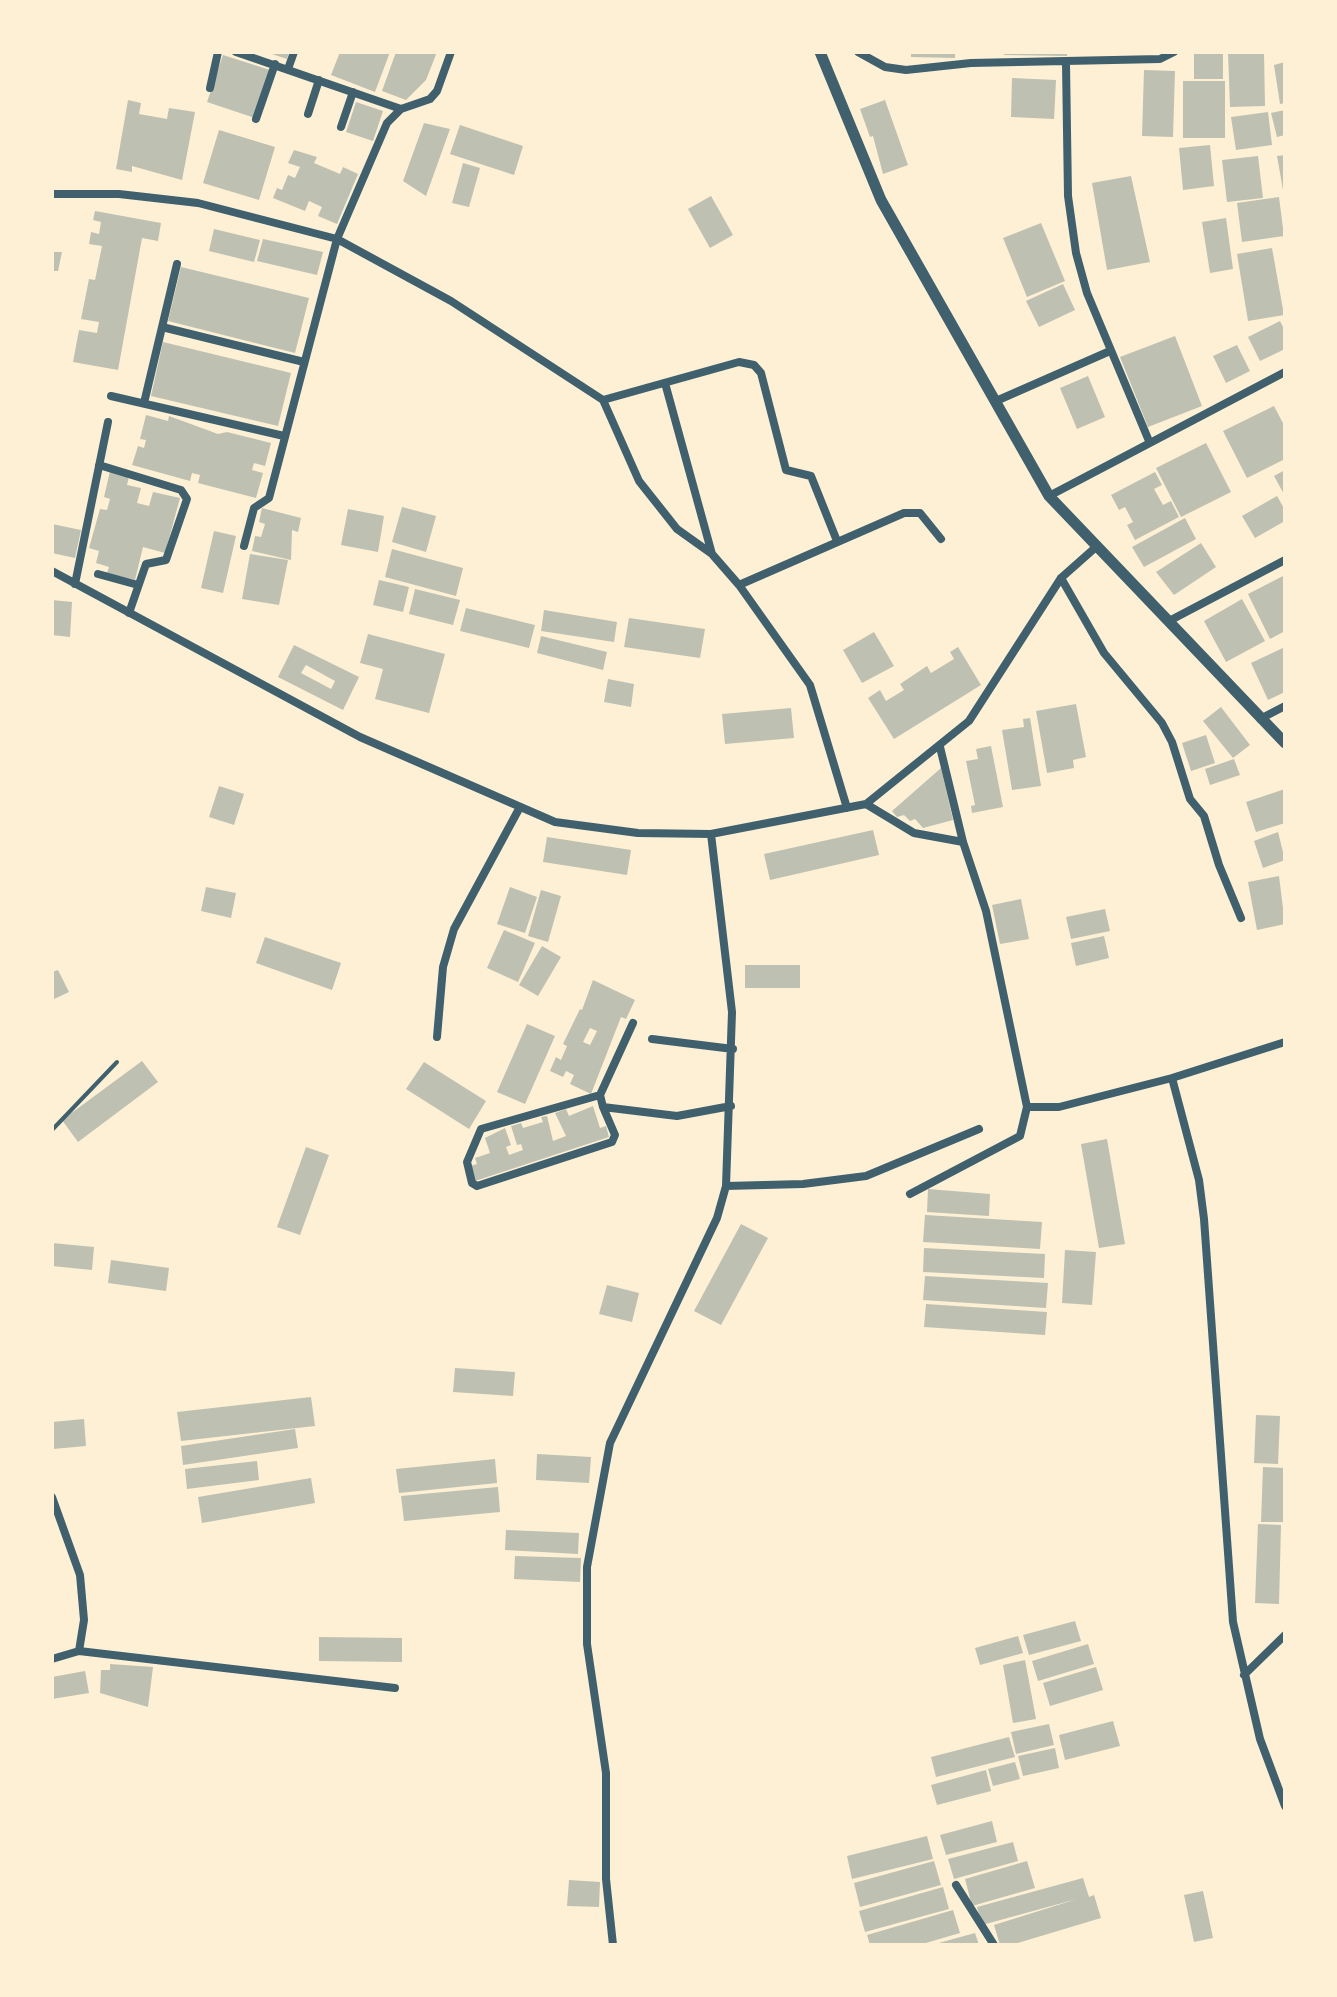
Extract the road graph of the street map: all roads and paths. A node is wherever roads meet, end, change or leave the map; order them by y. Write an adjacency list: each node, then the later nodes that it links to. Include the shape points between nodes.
1 (218, 52): 12 (street)
2 (236, 52): 8 (street)
3 (294, 52): 10 (street)
4 (451, 52): 14 (street, via 430,99)
5 (820, 52): 28 (street, via 881,200)
6 (858, 52): 9 (street, via 885,67 906,70 971,63)
7 (1174, 52): 9 (street, via 1160,59)
8 (275, 64): 10 (street); 16 (street)
9 (1066, 64): 22 (street, via 1068,196 1076,253)
10 (288, 69): 11 (street)
11 (319, 80): 13 (street); 15 (street)
12 (210, 88)
13 (353, 92): 14 (street); 17 (street)
14 (401, 109): 19 (street, via 387,123)
15 (308, 114)
16 (256, 119)
17 (341, 127)
18 (52, 194): 19 (street, via 119,194 198,203)
19 (337, 239): 23 (street); 27 (street, via 451,301)
20 (177, 264): 21 (street)
21 (162, 327): 23 (street); 29 (street)
22 (1110, 351): 28 (street); 32 (street)
23 (304, 362): 31 (street)
24 (1285, 372): 32 (street)
25 (665, 383): 27 (street); 36 (street, via 739,362 759,368 786,470 811,476); 39 (street)
26 (111, 396): 29 (street)
27 (603, 400): 39 (street, via 639,481 677,529)
28 (996, 401): 34 (street)
29 (144, 403): 31 (street)
30 (108, 422): 33 (street)
31 (284, 436): 37 (street, via 269,498 254,508)
32 (1149, 441): 34 (street)
33 (99, 465): 44 (street); 45 (street, via 181,490 187,499 166,560 146,564)
34 (1049, 496): 38 (street)
35 (941, 539): 36 (street, via 928,519 912,511)
36 (837, 541): 46 (street)
37 (244, 546)
38 (1096, 547): 43 (street); 48 (street)
39 (712, 554): 46 (street)
40 (1285, 560): 48 (street)
41 (52, 571): 44 (street)
42 (98, 574): 45 (street)
43 (1061, 578): 52 (street, via 969,721); 58 (street, via 1104,653 1162,723 1190,799 1204,816)
44 (75, 584): 47 (street)
45 (138, 585): 47 (street)
46 (739, 585): 55 (street, via 810,685)
47 (129, 613): 54 (street, via 360,737)
48 (1169, 621): 50 (street)
49 (1285, 706): 50 (street)
50 (1260, 719): 51 (street)
51 (1285, 743)
52 (940, 747): 53 (street); 57 (street)
53 (866, 804): 55 (street); 57 (street, via 914,833)
54 (520, 807): 56 (street, via 569,824 638,833); 60 (street, via 454,929 443,967)
55 (847, 808): 56 (street)
56 (711, 834): 63 (street)
57 (963, 842): 69 (street, via 986,911)
58 (1241, 918)
59 (633, 1023): 66 (street)
60 (437, 1037)
61 (652, 1039): 63 (street)
62 (1285, 1042): 65 (street)
63 (733, 1049): 67 (street)
64 (117, 1062): 71 (lane)
65 (1172, 1078): 69 (street, via 1059,1107); 78 (street, via 1204,1219 1233,1622)
66 (600, 1095): 68 (street); 68 (street, via 481,1129 467,1162 472,1183 477,1186 612,1142 615,1135)
67 (731, 1106): 68 (street, via 677,1116); 72 (street)
68 (603, 1107)
69 (1027, 1107): 73 (street, via 1020,1136)
70 (979, 1129): 72 (street, via 866,1176)
71 (52, 1130)
72 (726, 1186): 82 (street, via 717,1218 610,1443 587,1567 587,1644 606,1773 606,1879)
73 (910, 1194)
74 (52, 1497): 76 (street, via 80,1575 84,1620)
75 (1285, 1635): 78 (street)
76 (79, 1651): 77 (street); 79 (street)
77 (52, 1659)
78 (1244, 1675): 80 (street)
79 (395, 1688)
80 (1285, 1806)
81 (956, 1885): 83 (street)
82 (613, 1945)
83 (994, 1945)

